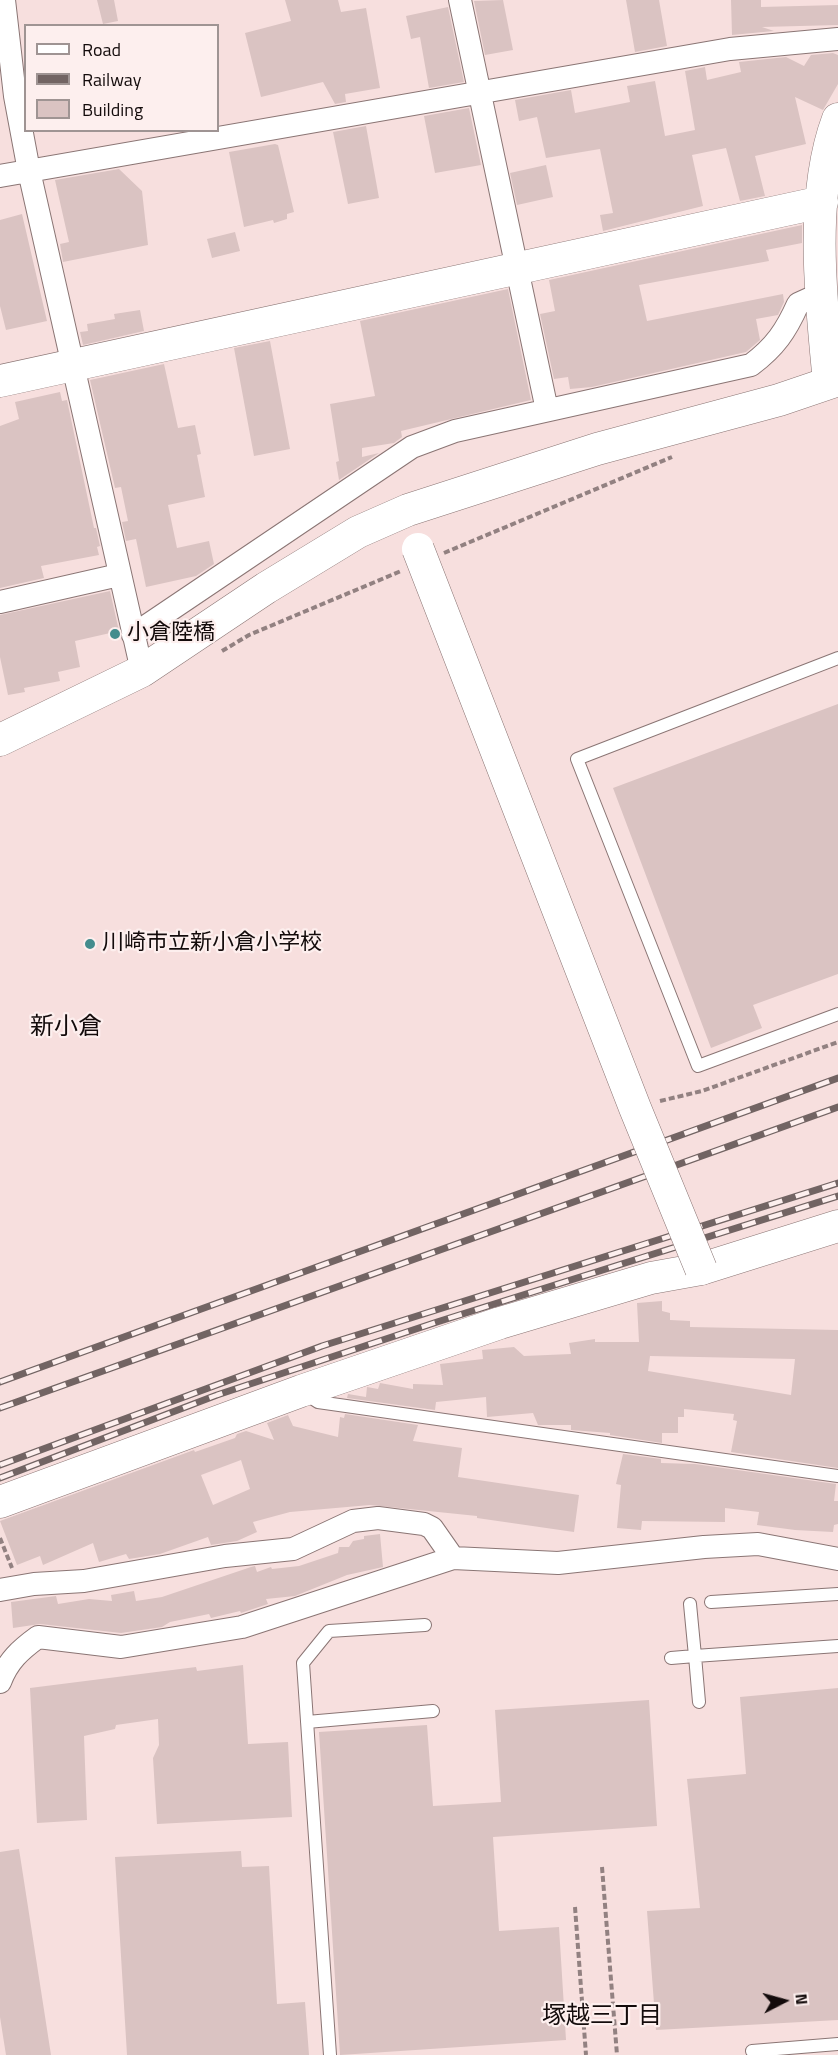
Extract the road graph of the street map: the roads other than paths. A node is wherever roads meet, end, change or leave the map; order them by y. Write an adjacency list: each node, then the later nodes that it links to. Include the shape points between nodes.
1 (4, 0): 6 (street, via 15,96)
2 (460, 0): 4 (street)
3 (838, 39): 4 (street, via 730,49)
4 (478, 94): 6 (street); 9 (street)
5 (838, 119): 8 (street, via 830,141)
6 (29, 171): 7 (street); 11 (street)
7 (0, 176)
8 (822, 202): 9 (street); 10 (street)
9 (518, 267): 11 (street); 14 (street)
10 (820, 294): 13 (street); 14 (street, via 798,304 771,351 750,365)
11 (73, 365): 12 (street); 16 (street)
12 (0, 381)
13 (834, 381): 15 (street)
14 (547, 410): 18 (street, via 455,431 412,447)
15 (408, 510): 20 (street, via 349,537); 24 (street, bridge, via 418,549)
16 (119, 575): 17 (street); 18 (street)
17 (0, 602)
18 (133, 635): 20 (street)
19 (838, 658): 22 (lane, via 577,759 698,1066)
20 (142, 671): 21 (street)
21 (0, 741)
22 (838, 1014)
23 (838, 1226): 24 (street)
24 (701, 1269): 25 (street, via 651,1278 500,1323)
25 (301, 1391): 26 (lane, via 318,1402); 27 (street)
26 (838, 1476)
27 (0, 1502)
28 (453, 1558): 29 (street, via 558,1563 758,1544); 30 (street, via 432,1528 378,1518 354,1521 293,1548 94,1580); 38 (street, via 242,1627 121,1647 38,1637 19,1650)
29 (838, 1559)
30 (8, 1583)
31 (838, 1594): 32 (lane)
32 (711, 1602)
33 (690, 1604): 36 (lane)
34 (425, 1625): 41 (lane, via 329,1631 303,1663)
35 (838, 1646): 36 (lane)
36 (695, 1656): 37 (lane); 39 (lane)
37 (671, 1658)
38 (0, 1682)
39 (699, 1702)
40 (433, 1711): 41 (lane)
41 (307, 1722): 44 (lane)
42 (838, 2044): 43 (lane)
43 (752, 2051)
44 (330, 2055)

